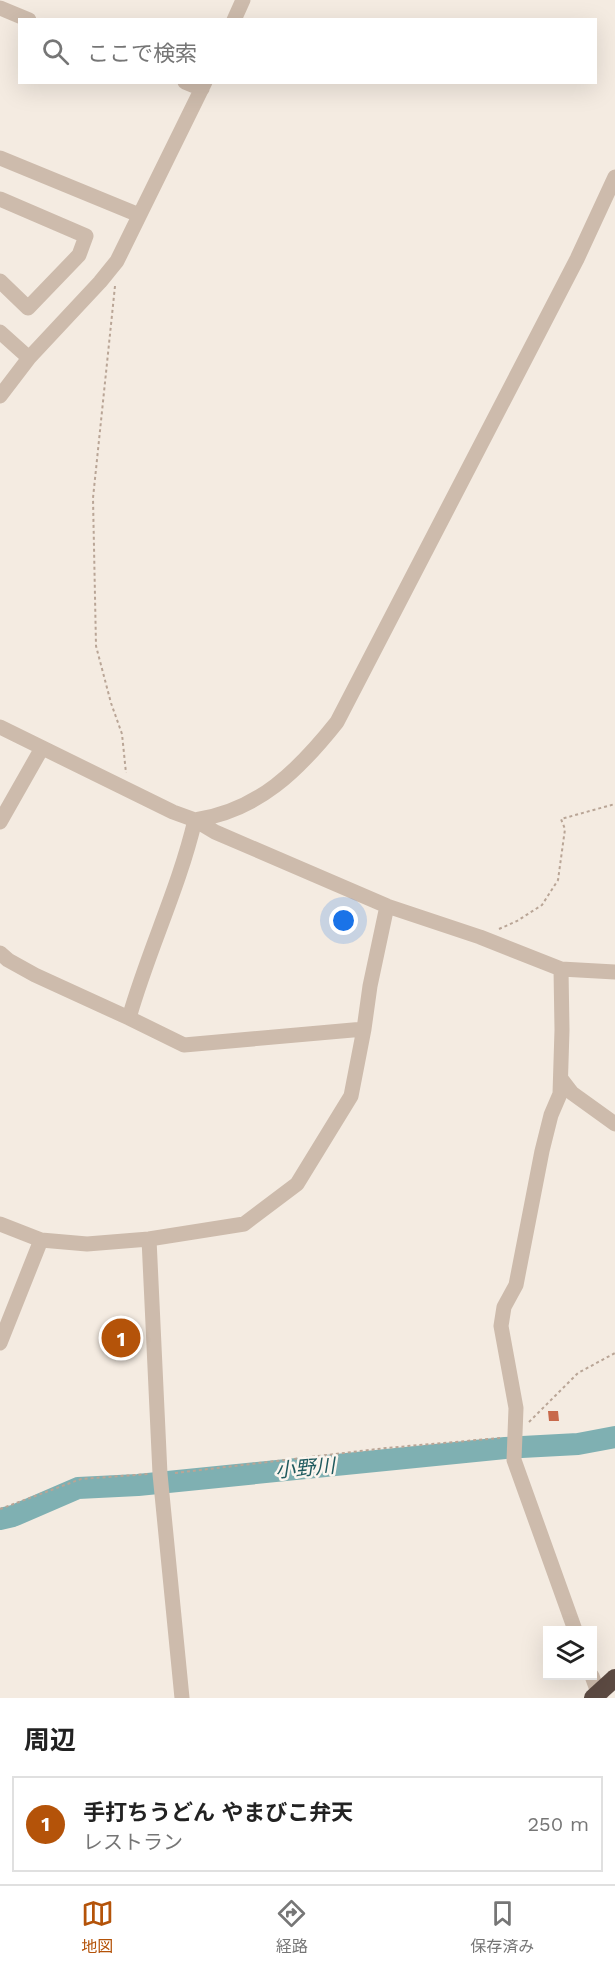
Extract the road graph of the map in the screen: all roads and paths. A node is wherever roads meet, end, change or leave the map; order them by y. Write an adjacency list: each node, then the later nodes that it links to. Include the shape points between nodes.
1 (243, 0): 4 (street)
2 (0, 8): 3 (street)
3 (24, 18)
4 (235, 18)
5 (203, 86): 9 (street)
6 (0, 158): 9 (street)
7 (615, 177): 19 (street, via 577,259 338,722 285,780 239,809)
8 (0, 199): 10 (street, via 86,236 79,255 28,308)
9 (139, 215): 13 (street, via 117,261)
10 (0, 281)
11 (115, 285): 17 (path, via 93,498 95,623 96,646 122,734)
12 (0, 332): 13 (street)
13 (29, 358): 14 (street)
14 (0, 396)
15 (0, 727): 16 (street)
16 (42, 748): 17 (street); 20 (street)
17 (125, 788): 19 (street)
18 (615, 804): 22 (path, via 561,819 565,829 558,880 542,905)
19 (195, 820): 21 (street); 26 (street)
20 (0, 822)
21 (387, 906): 22 (street); 27 (street)
22 (480, 937): 24 (street)
23 (0, 953): 26 (street, via 35,975)
24 (561, 969): 25 (street); 28 (street)
25 (615, 972)
26 (129, 1018): 27 (street, via 184,1045)
27 (364, 1029): 31 (street, via 351,1096 297,1184 244,1224)
28 (562, 1080): 29 (street, via 572,1093); 35 (street, via 542,1151 518,1277 504,1307 501,1326 516,1407)
29 (615, 1124)
30 (0, 1224): 32 (street)
31 (149, 1239): 32 (street, via 87,1245); 36 (street)
32 (41, 1240): 33 (street)
33 (0, 1343)
34 (615, 1353): 35 (path, via 578,1373)
35 (515, 1437): 36 (path); 38 (street, via 514,1460)
36 (160, 1474): 37 (path, via 81,1479); 42 (street)
37 (0, 1509)
38 (574, 1626)
39 (615, 1678): 41 (highway)
40 (593, 1680): 41 (street)
41 (597, 1696)
42 (182, 1698)

